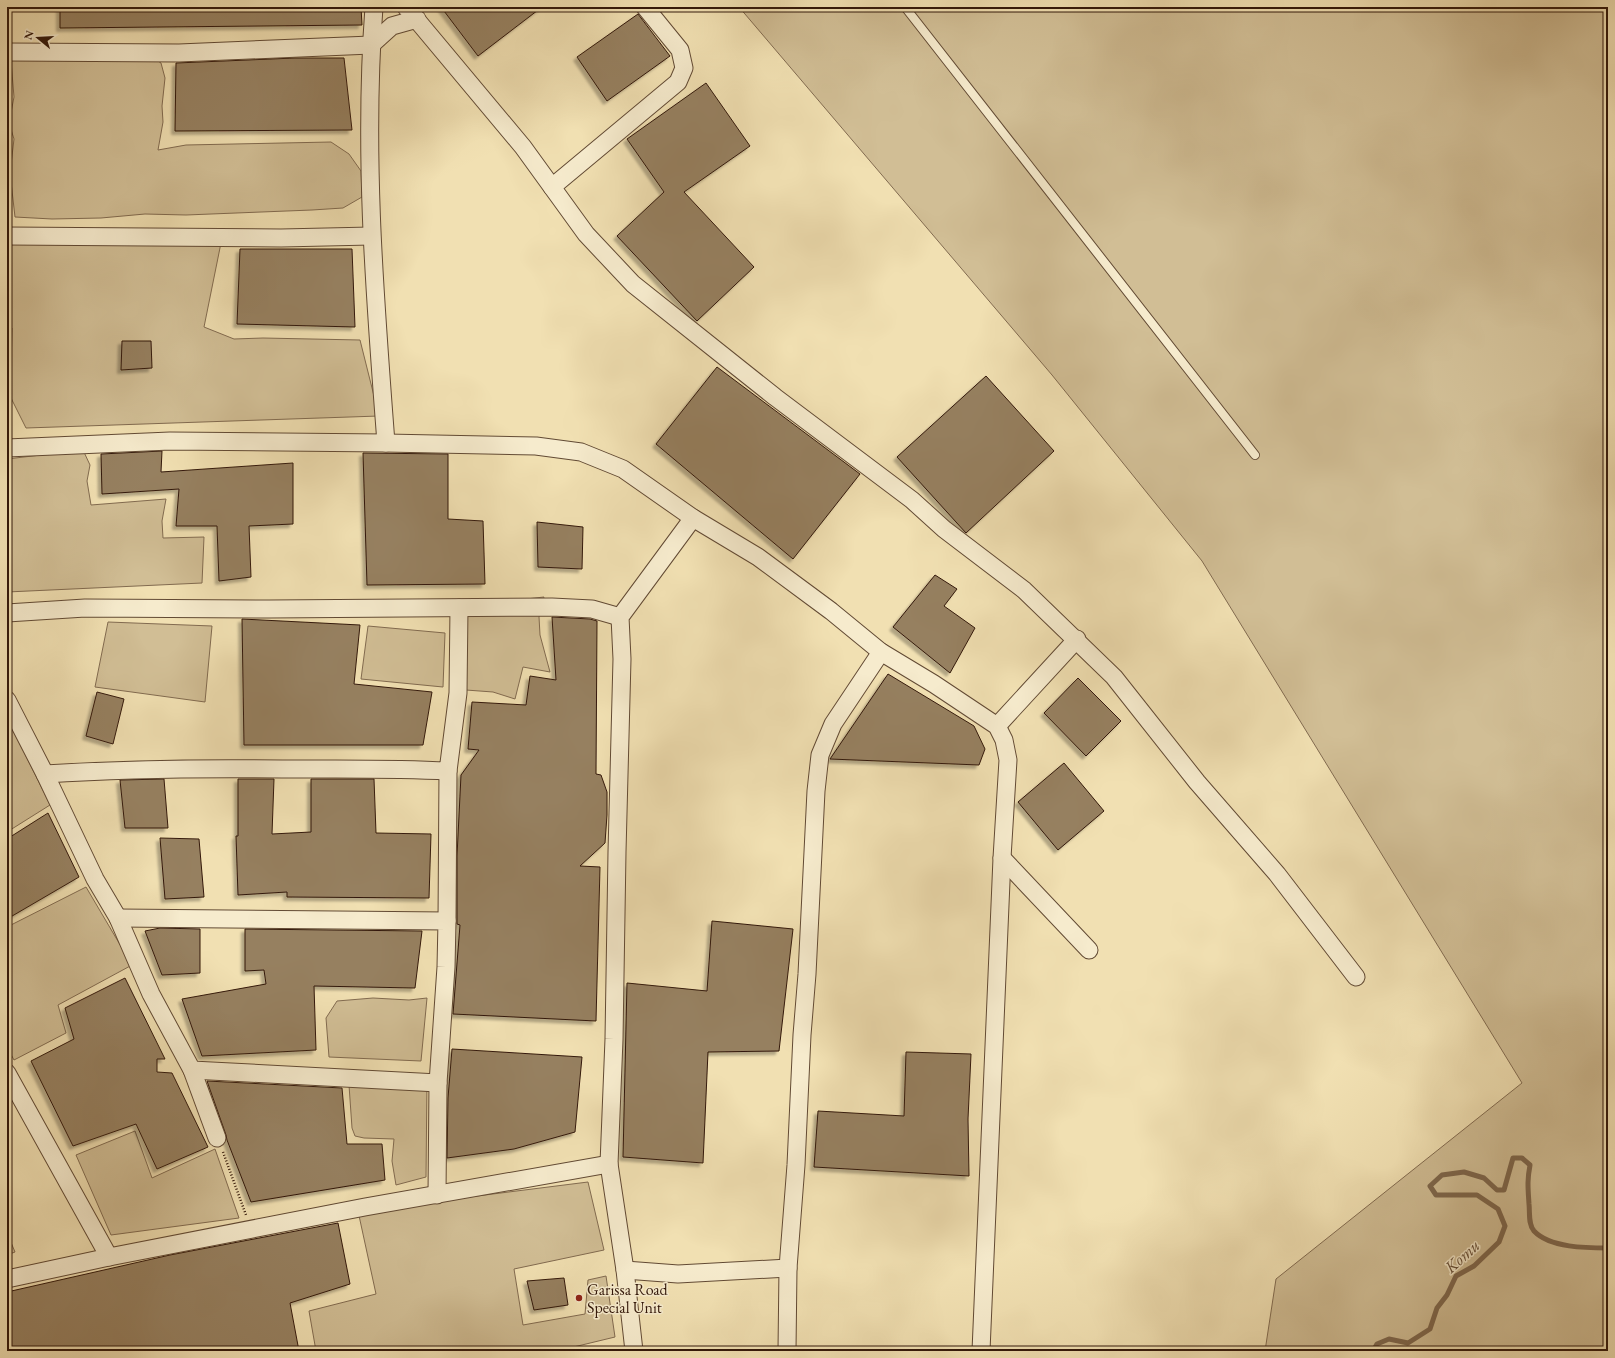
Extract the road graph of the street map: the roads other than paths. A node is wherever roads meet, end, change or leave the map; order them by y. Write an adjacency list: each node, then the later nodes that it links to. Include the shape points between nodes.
1 (374, 7): 5 (street)
2 (645, 7): 7 (street, via 680,50 684,68 678,82)
3 (905, 7): 12 (lane)
4 (412, 13): 5 (street, via 392,26); 7 (street, via 524,147)
5 (371, 45): 6 (street, via 179,53); 9 (street)
6 (7, 52)
7 (552, 187): 17 (street, via 586,234 633,284 775,397 912,500 944,529 1024,590)
8 (7, 236): 9 (street)
9 (371, 236): 10 (street)
10 (386, 443): 11 (street, via 170,441); 13 (street, via 536,446 581,452 623,469)
11 (7, 448)
12 (1255, 455)
13 (694, 518): 16 (street); 18 (street, via 758,558 831,611)
14 (459, 608): 15 (street, via 86,608); 16 (street, via 552,606 592,609); 21 (street, via 458,693)
15 (7, 614)
16 (620, 617): 32 (street, via 622,659)
17 (1076, 639): 20 (street); 27 (street, via 1114,676 1197,782 1277,874)
18 (881, 652): 20 (street); 35 (street, via 833,724 820,755)
19 (7, 700): 22 (street)
20 (996, 726): 23 (street, via 1004,740 1008,760)
21 (448, 771): 22 (street, via 403,768 202,768); 25 (street)
22 (45, 774): 24 (street, via 95,879)
23 (1002, 858): 26 (street); 40 (street)
24 (118, 918): 25 (street); 28 (street, via 151,994)
25 (447, 921): 30 (street)
26 (1090, 950)
27 (1356, 977)
28 (192, 1070): 30 (street); 31 (street)
29 (7, 1073): 34 (street)
30 (438, 1084): 33 (street)
31 (218, 1138)
32 (609, 1164): 33 (street); 36 (street)
33 (437, 1195): 34 (street)
34 (110, 1257): 37 (street)
35 (788, 1268): 36 (street, via 678,1274); 39 (street)
36 (625, 1270): 38 (street)
37 (7, 1279)
38 (634, 1351)
39 (787, 1351)
40 (981, 1351)

